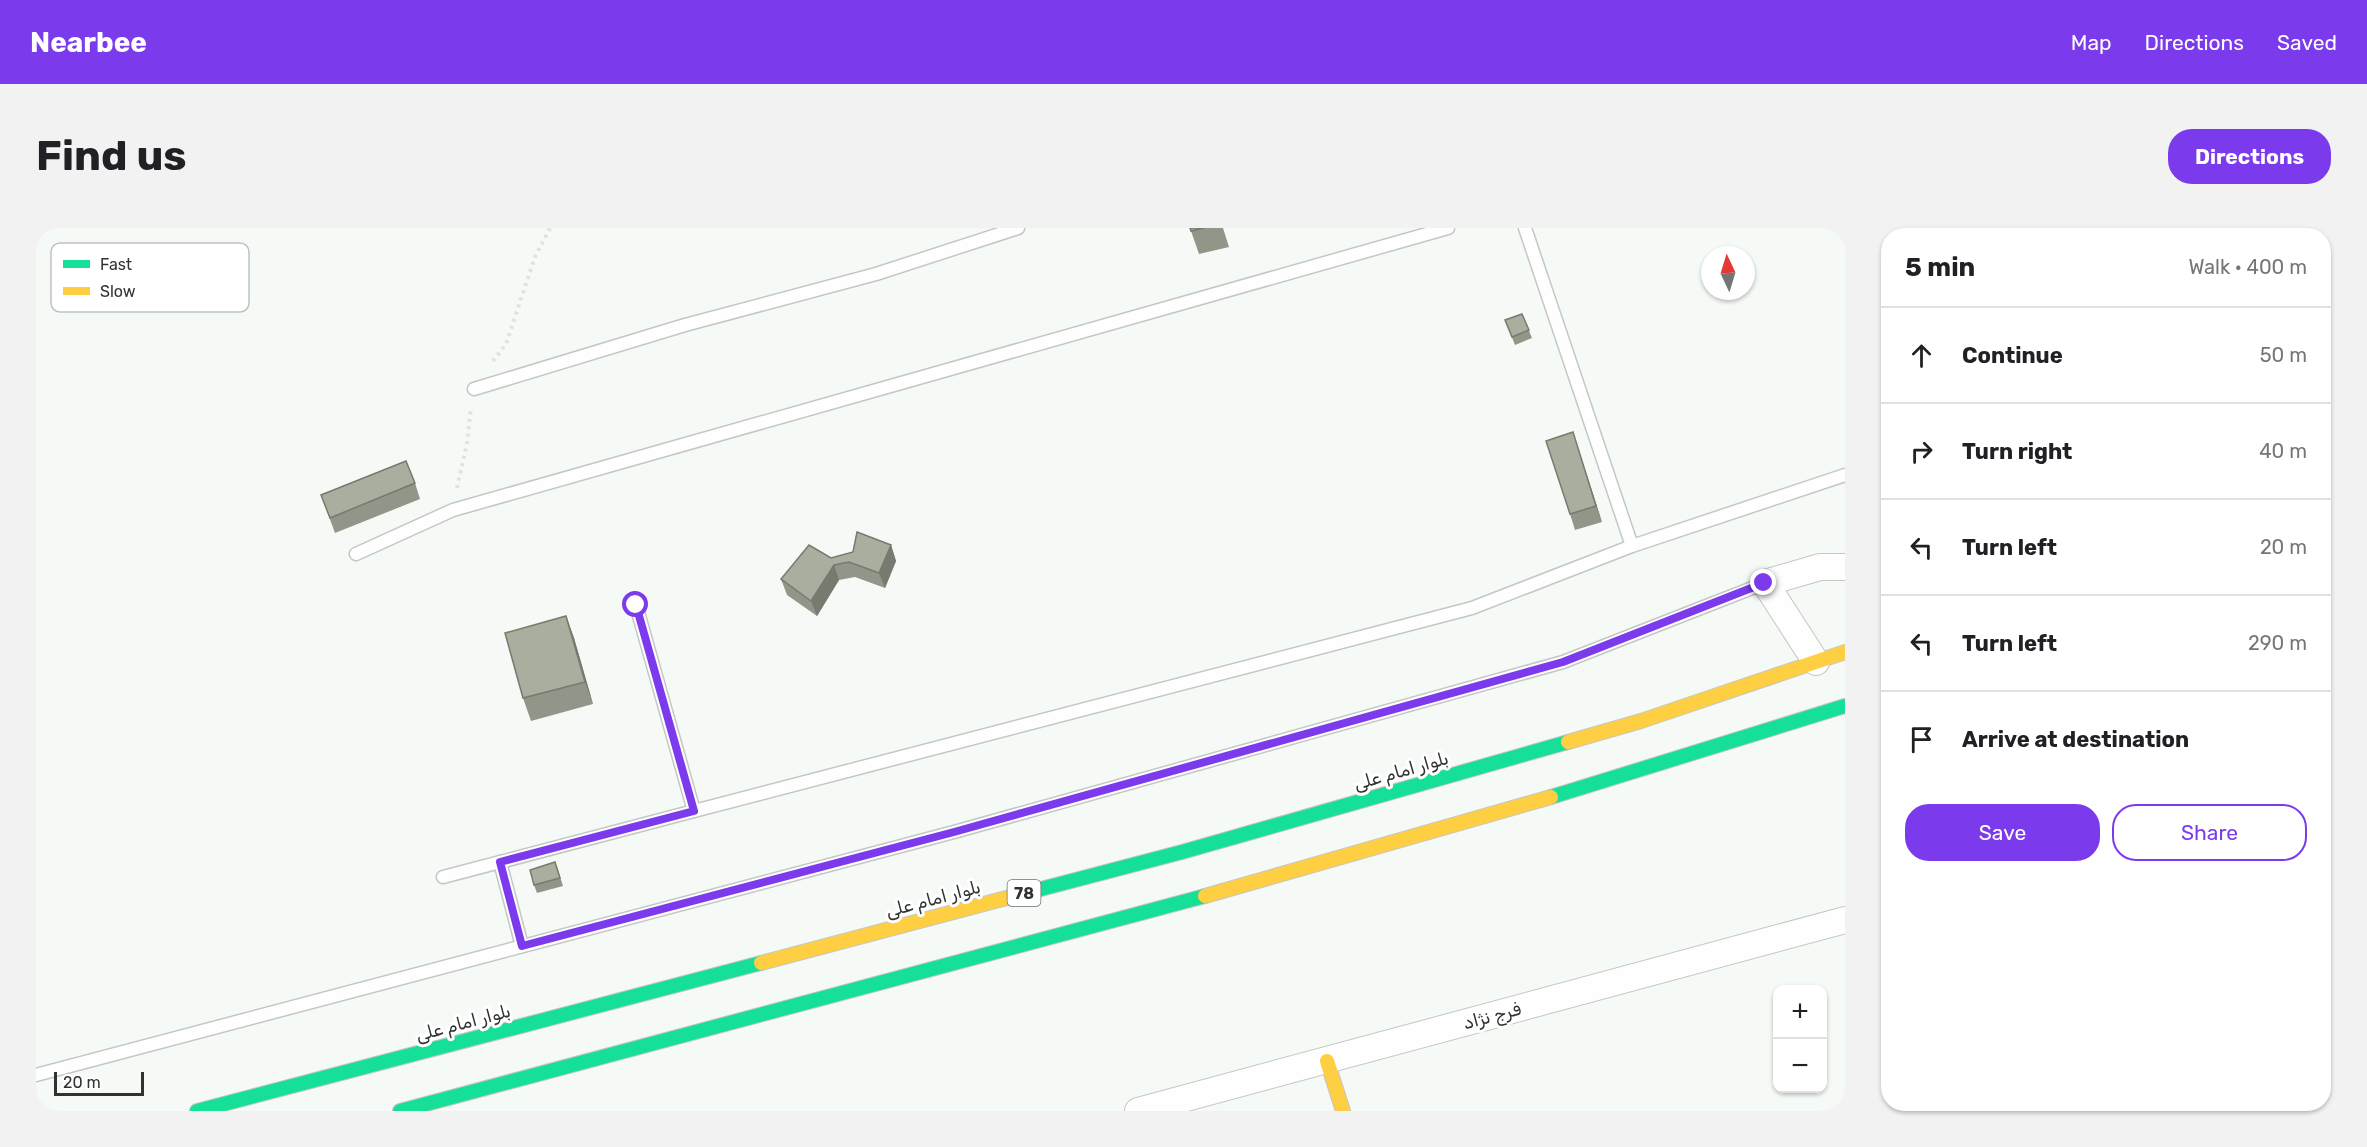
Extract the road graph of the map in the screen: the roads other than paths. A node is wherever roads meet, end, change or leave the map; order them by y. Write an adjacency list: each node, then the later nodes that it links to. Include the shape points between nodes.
1 (1018, 228): 4 (lane, via 876,274)
2 (1448, 228): 7 (lane, via 453,510)
3 (1524, 228): 6 (lane)
4 (474, 389)
5 (1845, 475): 6 (lane)
6 (1632, 546): 14 (lane, via 1472,608)
7 (356, 554)
8 (1845, 567): 9 (street, via 1820,567)
9 (1764, 583): 12 (street); 18 (lane, via 1563,662 954,832)
10 (636, 605): 14 (lane)
11 (1845, 652): 12 (main road, بلوار امام علی / 78)
12 (1816, 662): 21 (main road, بلوار امام علی / 78, via 1641,721 1182,852)
13 (1845, 706): 22 (main road, via 1671,762 1216,894)
14 (694, 811): 15 (lane)
15 (500, 862): 16 (lane); 18 (lane)
16 (443, 877)
17 (1845, 920): 19 (street, فرج نژاد)
18 (522, 946): 20 (lane)
19 (1328, 1061): 23 (street, فرج نژاد); 24 (main road)
20 (36, 1075)
21 (197, 1111)
22 (400, 1111)
23 (1138, 1111)
24 (1343, 1111)

